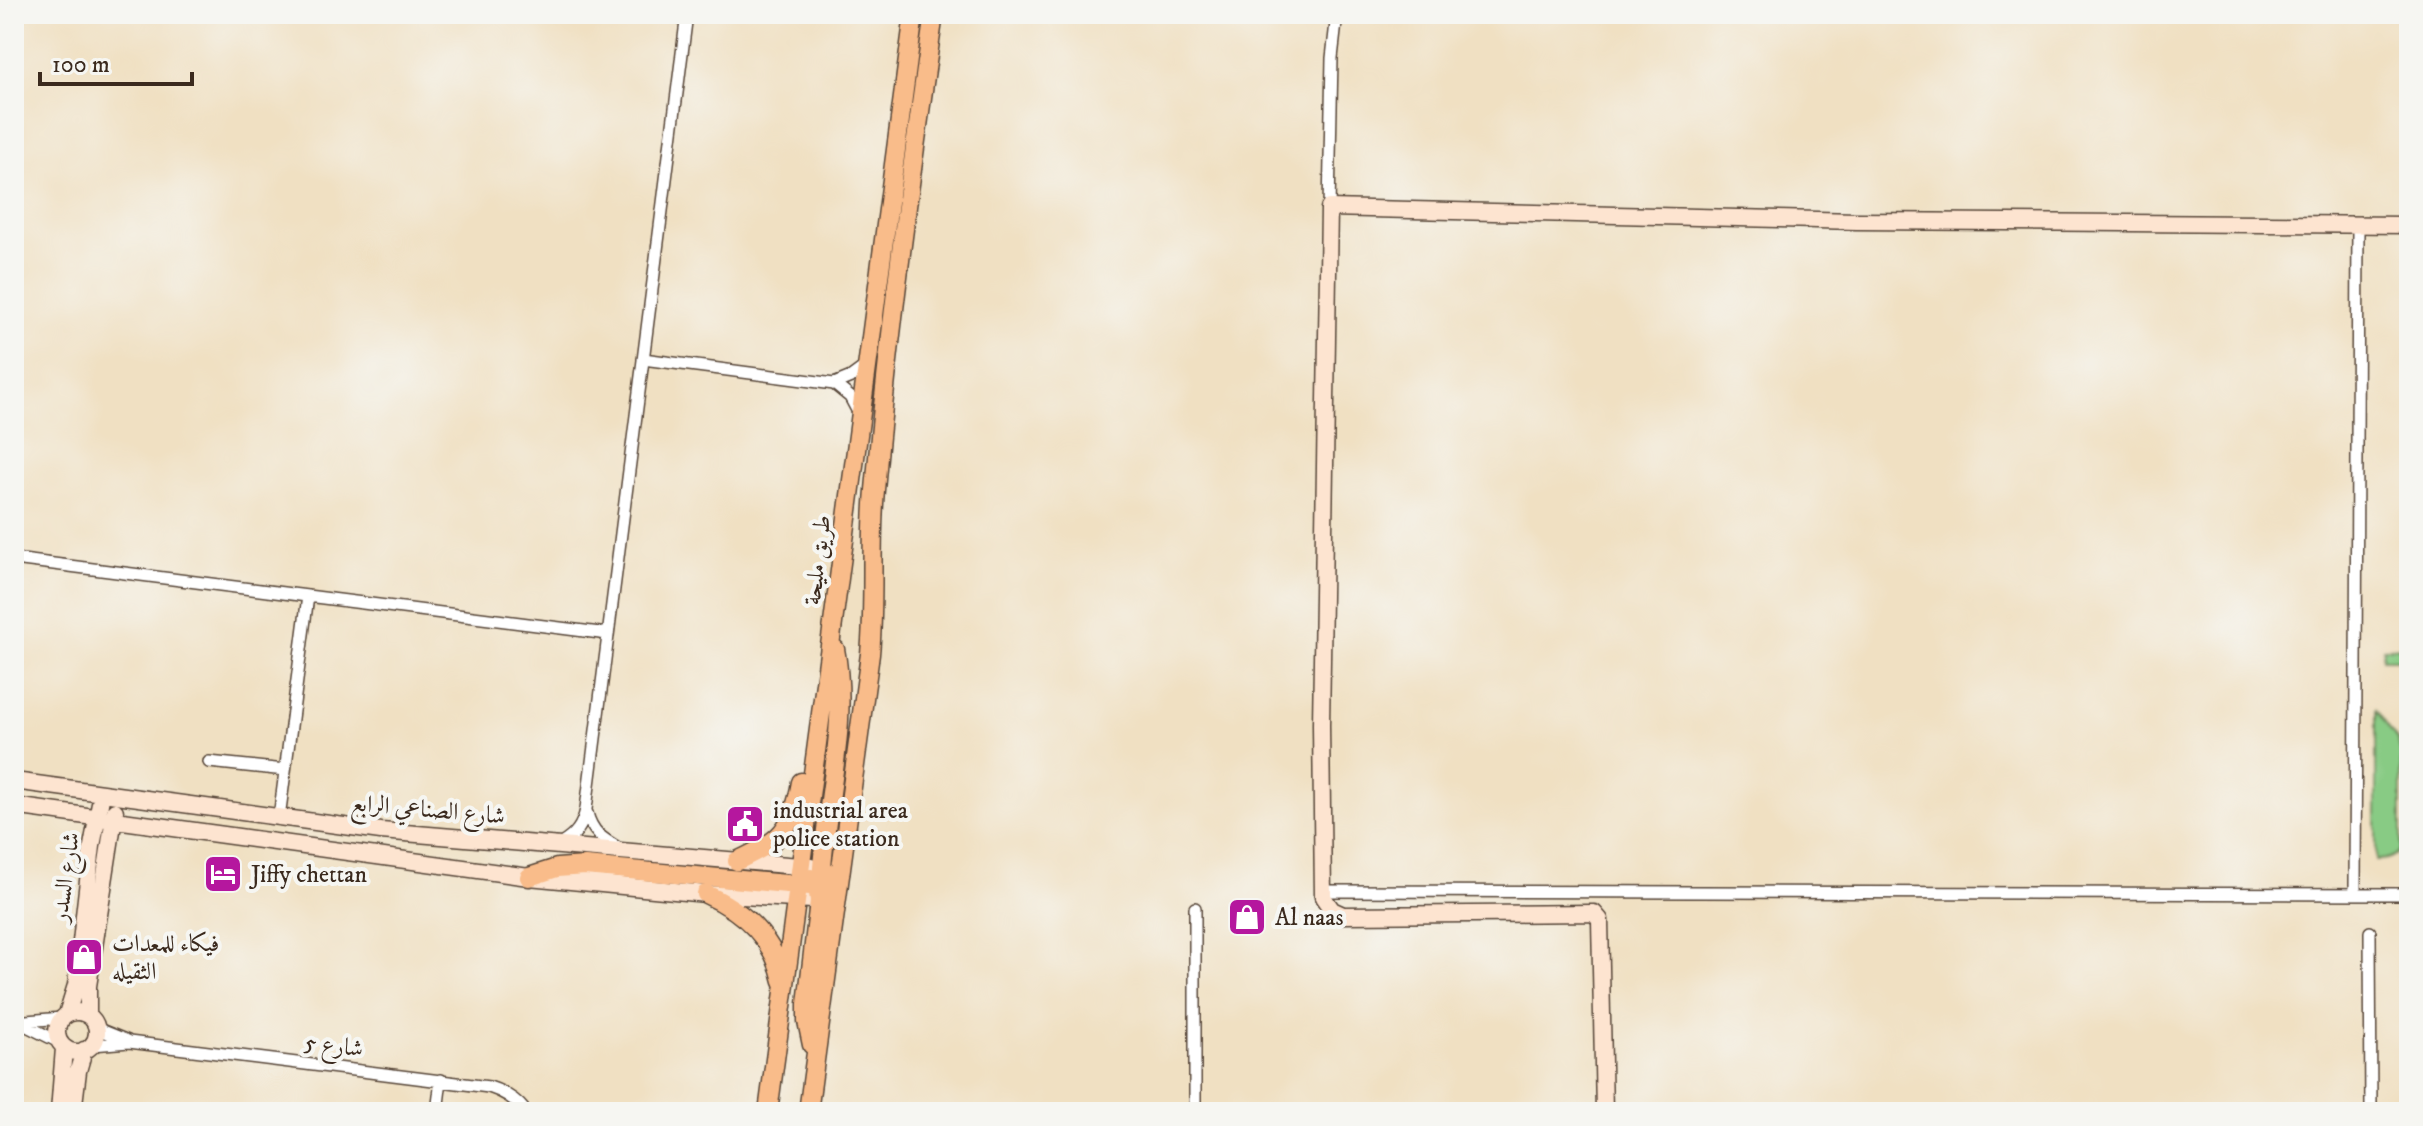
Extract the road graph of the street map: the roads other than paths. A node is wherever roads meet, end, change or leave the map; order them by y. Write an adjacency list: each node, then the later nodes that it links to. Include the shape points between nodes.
1 (687, 14): 8 (street)
2 (914, 14): 9 (main road, طريق مليحة)
3 (934, 14): 31 (main road, طريق مليحة, via 873,512 870,654)
4 (1337, 14): 5 (street)
5 (1329, 208): 6 (main road, via 1856,221); 32 (main road)
6 (2358, 225): 7 (main road); 34 (street)
7 (2409, 225)
8 (643, 359): 10 (street); 14 (street)
9 (866, 366): 10 (street); 11 (main road, طريق مليحة)
10 (834, 384): 11 (street, via 850,397)
11 (860, 416): 15 (main road, طريق مليحة)
12 (14, 559): 13 (street)
13 (308, 596): 14 (street); 18 (street)
14 (608, 634): 22 (street)
15 (832, 635): 16 (main road, طريق مليحة); 31 (main road, via 840,708)
16 (817, 743): 29 (main road, via 806,760 796,810 786,828 765,847); 31 (main road, طريق مليحة)
17 (209, 762): 18 (street)
18 (285, 770): 25 (street)
19 (14, 781): 20 (main road, شارع الصناعي الرابع)
20 (110, 794): 24 (main road, شارع السدر); 25 (main road, شارع الصناعي الرابع)
21 (14, 806): 23 (main road, شارع الصناعي الرابع)
22 (586, 809): 26 (street, via 581,826); 28 (street, via 597,835)
23 (57, 811): 24 (main road, شارع الصناعي الرابع); 27 (main road, via 79,825)
24 (106, 818): 27 (main road, شارع السدر); 30 (main road, شارع الصناعي الرابع); 40 (main road, شارع السدر, via 88,986)
25 (279, 818): 26 (main road, شارع الصناعي الرابع)
26 (561, 844): 28 (main road, شارع الصناعي الرابع)
27 (92, 846): 39 (main road, شارع السدر, via 76,985)
28 (621, 850): 29 (main road, شارع الصناعي الرابع)
29 (737, 861): 31 (main road, شارع الصناعي الرابع)
30 (529, 877): 31 (main road, via 585,866); 33 (main road, شارع الصناعي الرابع)
31 (820, 885): 33 (main road, شارع الصناعي الرابع); 38 (main road, طريق مليحة); 51 (main road, طريق مليحة, via 822,1015)
32 (1322, 891): 34 (street); 53 (main road, via 1328,906 1343,915 1598,915)
33 (706, 894): 38 (main road, via 755,927 774,954)
34 (2355, 894): 35 (street)
35 (2409, 894)
36 (1195, 908): 52 (street)
37 (2370, 932): 54 (street)
38 (785, 990): 50 (main road, طريق مليحة)
39 (64, 1016): 40 (main road, via 78,1011); 41 (street); 43 (main road, via 57,1026)
40 (92, 1021): 42 (street, شارع 5); 44 (main road, via 95,1040)
41 (17, 1022): 43 (street)
42 (129, 1042): 44 (street, شارع 5); 45 (street, شارع 5)
43 (62, 1045): 44 (main road, via 77,1052); 46 (main road)
44 (88, 1048): 47 (main road, via 78,1071)
45 (441, 1080): 48 (street); 49 (street, شارع 5, via 502,1091)
46 (59, 1112)
47 (73, 1112)
48 (437, 1112)
49 (526, 1112)
50 (768, 1112)
51 (808, 1112)
52 (1195, 1112)
53 (1604, 1112)
54 (2371, 1112)

